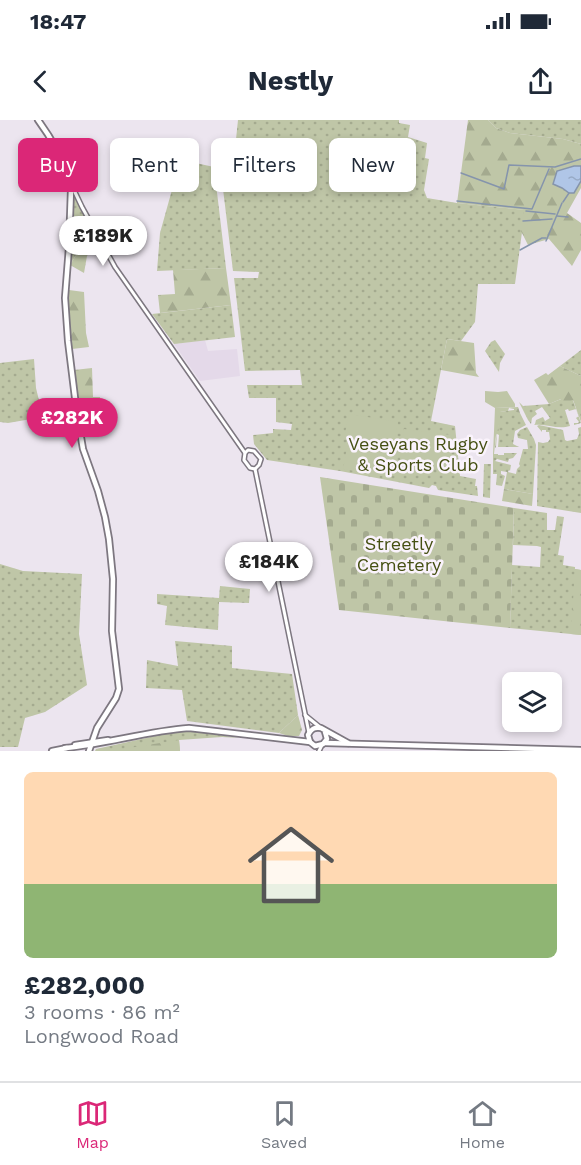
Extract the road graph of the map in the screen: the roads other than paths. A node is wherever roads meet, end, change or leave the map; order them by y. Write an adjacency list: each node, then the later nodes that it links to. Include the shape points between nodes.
1 (38, 120): 2 (main road)
2 (50, 138)
3 (70, 192): 13 (main road, via 65,298 70,360 83,449 105,517 119,689)
4 (76, 192): 5 (street, via 115,267)
5 (245, 453): 6 (street, via 245,463); 6 (street, via 252,450 259,456 261,462)
6 (255, 469): 7 (street)
7 (304, 714): 8 (street); 9 (street)
8 (323, 730): 9 (main road, via 314,728); 12 (main road); 14 (main road, via 327,739)
9 (308, 734): 10 (main road); 11 (main road)
10 (297, 741): 11 (main road); 13 (main road, via 189,728)
11 (311, 743): 14 (main road)
12 (349, 744): 14 (main road); 15 (main road)
13 (92, 746): 16 (main road)
14 (320, 748)
15 (581, 750)
16 (52, 751)

